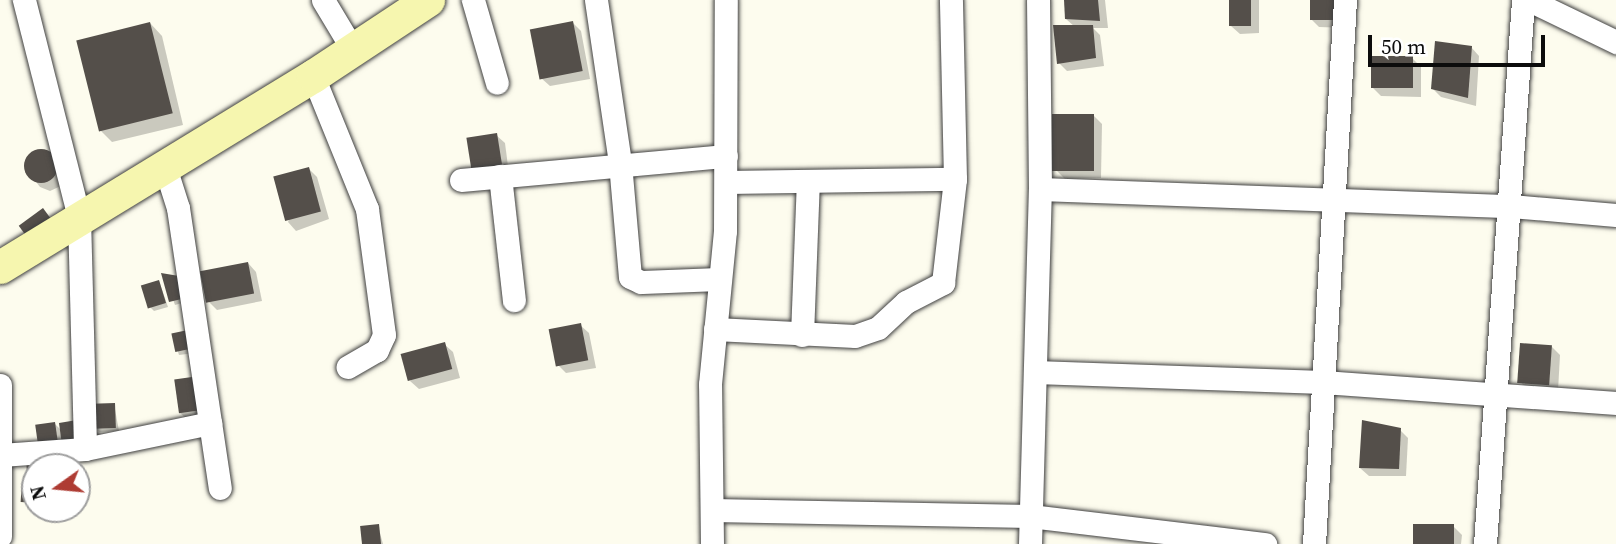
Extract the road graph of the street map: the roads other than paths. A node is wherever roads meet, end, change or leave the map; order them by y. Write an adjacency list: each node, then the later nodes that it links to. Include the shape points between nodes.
1 (24, 0): 28 (street)
2 (323, 0): 13 (street)
3 (428, 0): 13 (main road)
4 (473, 0): 15 (street)
5 (596, 0): 17 (street)
6 (726, 0): 16 (street)
7 (951, 0): 20 (street)
8 (1038, 0): 24 (street)
9 (1345, 0): 25 (street)
10 (1523, 0): 26 (street)
11 (1529, 0): 12 (street)
12 (1616, 42)
13 (353, 50): 14 (main road)
14 (313, 76): 18 (main road); 34 (street, via 364,200 384,335 377,350)
15 (497, 83)
16 (726, 156): 17 (street); 22 (street)
17 (620, 163): 19 (street); 30 (street, via 630,277 641,282)
18 (165, 167): 28 (main road); 40 (street, via 178,208)
19 (500, 176): 21 (street); 31 (street)
20 (955, 179): 23 (street); 33 (street, via 943,283 906,302 866,333)
21 (461, 180)
22 (726, 181): 23 (street); 30 (street)
23 (808, 181): 33 (street)
24 (1040, 189): 25 (street); 35 (street)
25 (1333, 199): 26 (street); 36 (street)
26 (1511, 206): 27 (street); 38 (street)
27 (1616, 215)
28 (79, 217): 29 (main road); 41 (street)
29 (0, 267)
30 (720, 279): 32 (street)
31 (514, 300)
32 (715, 329): 33 (street); 44 (street, via 710,384)
33 (802, 335)
34 (347, 367)
35 (1035, 372): 36 (street); 45 (street)
36 (1323, 382): 38 (street); 50 (street)
37 (0, 385): 42 (street)
38 (1497, 394): 39 (street); 51 (street)
39 (1616, 403)
40 (210, 423): 41 (street); 43 (street)
41 (85, 449): 42 (street)
42 (1, 456): 46 (street)
43 (220, 488)
44 (712, 510): 45 (street); 47 (street)
45 (1030, 516): 48 (street); 49 (street)
46 (0, 536)
47 (712, 544)
48 (1030, 544)
49 (1263, 544)
50 (1314, 544)
51 (1485, 544)

